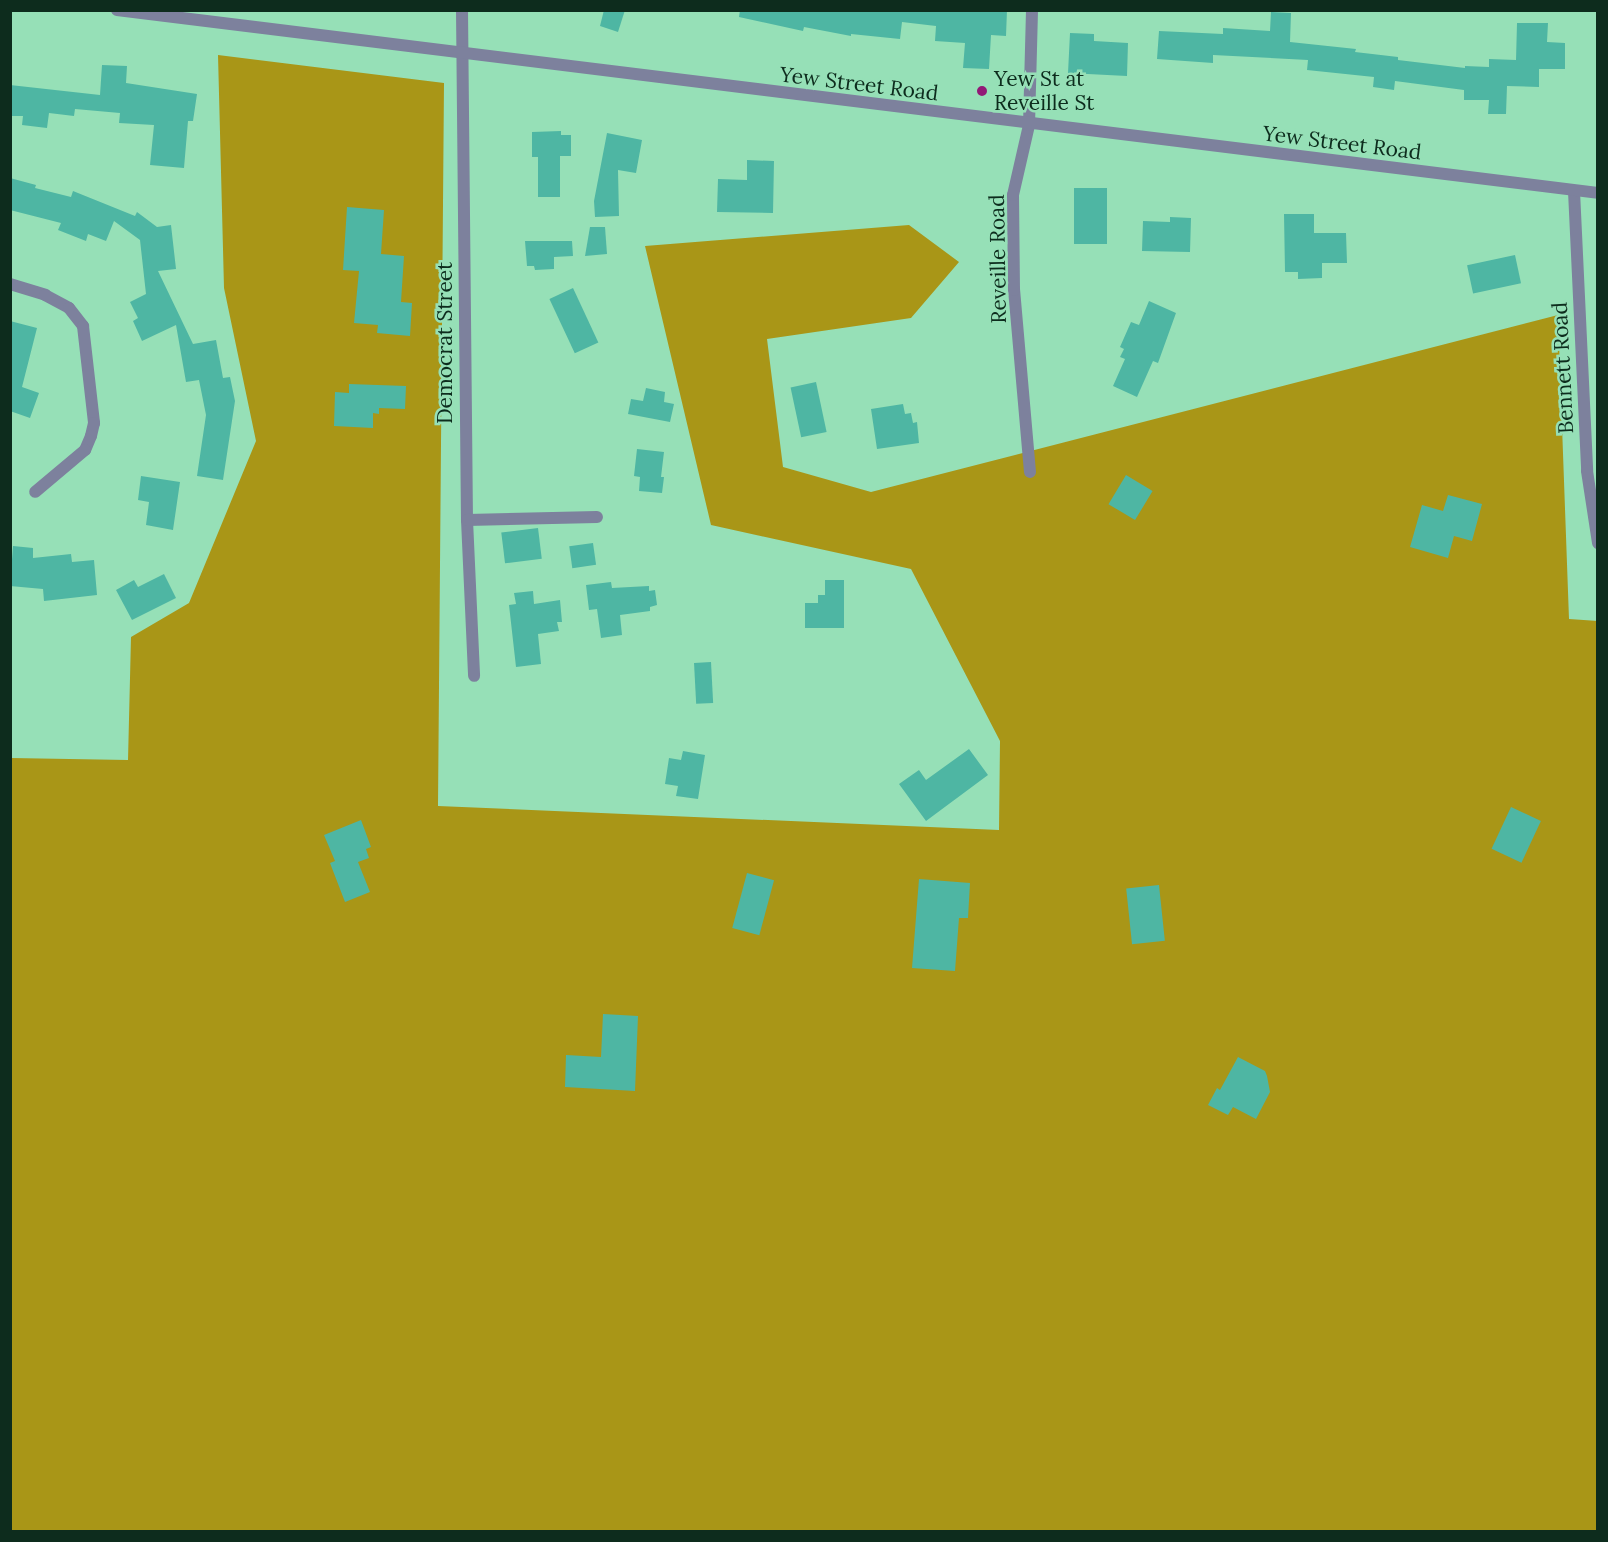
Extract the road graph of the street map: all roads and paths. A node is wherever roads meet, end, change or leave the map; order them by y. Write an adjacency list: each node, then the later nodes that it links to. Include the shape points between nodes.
1 (117, 10): 4 (street, Yew Street Road)
2 (462, 10): 4 (street, Democrat Street)
3 (1032, 10): 5 (street, Reveille Road)
4 (463, 52): 5 (street, Yew Street Road); 12 (street, Democrat Street)
5 (1029, 125): 6 (street, Yew Street Road); 9 (street, Reveille Road, via 1014,195 1014,290)
6 (1574, 191): 7 (street, Yew Street Road); 13 (street, Bennett Road, via 1587,471)
7 (1598, 194)
8 (10, 284): 10 (street, via 69,308 83,326 94,423 91,436 85,450)
9 (1030, 472)
10 (35, 492)
11 (597, 517): 12 (street)
12 (467, 520): 14 (street, Democrat Street)
13 (1598, 543)
14 (474, 675)

